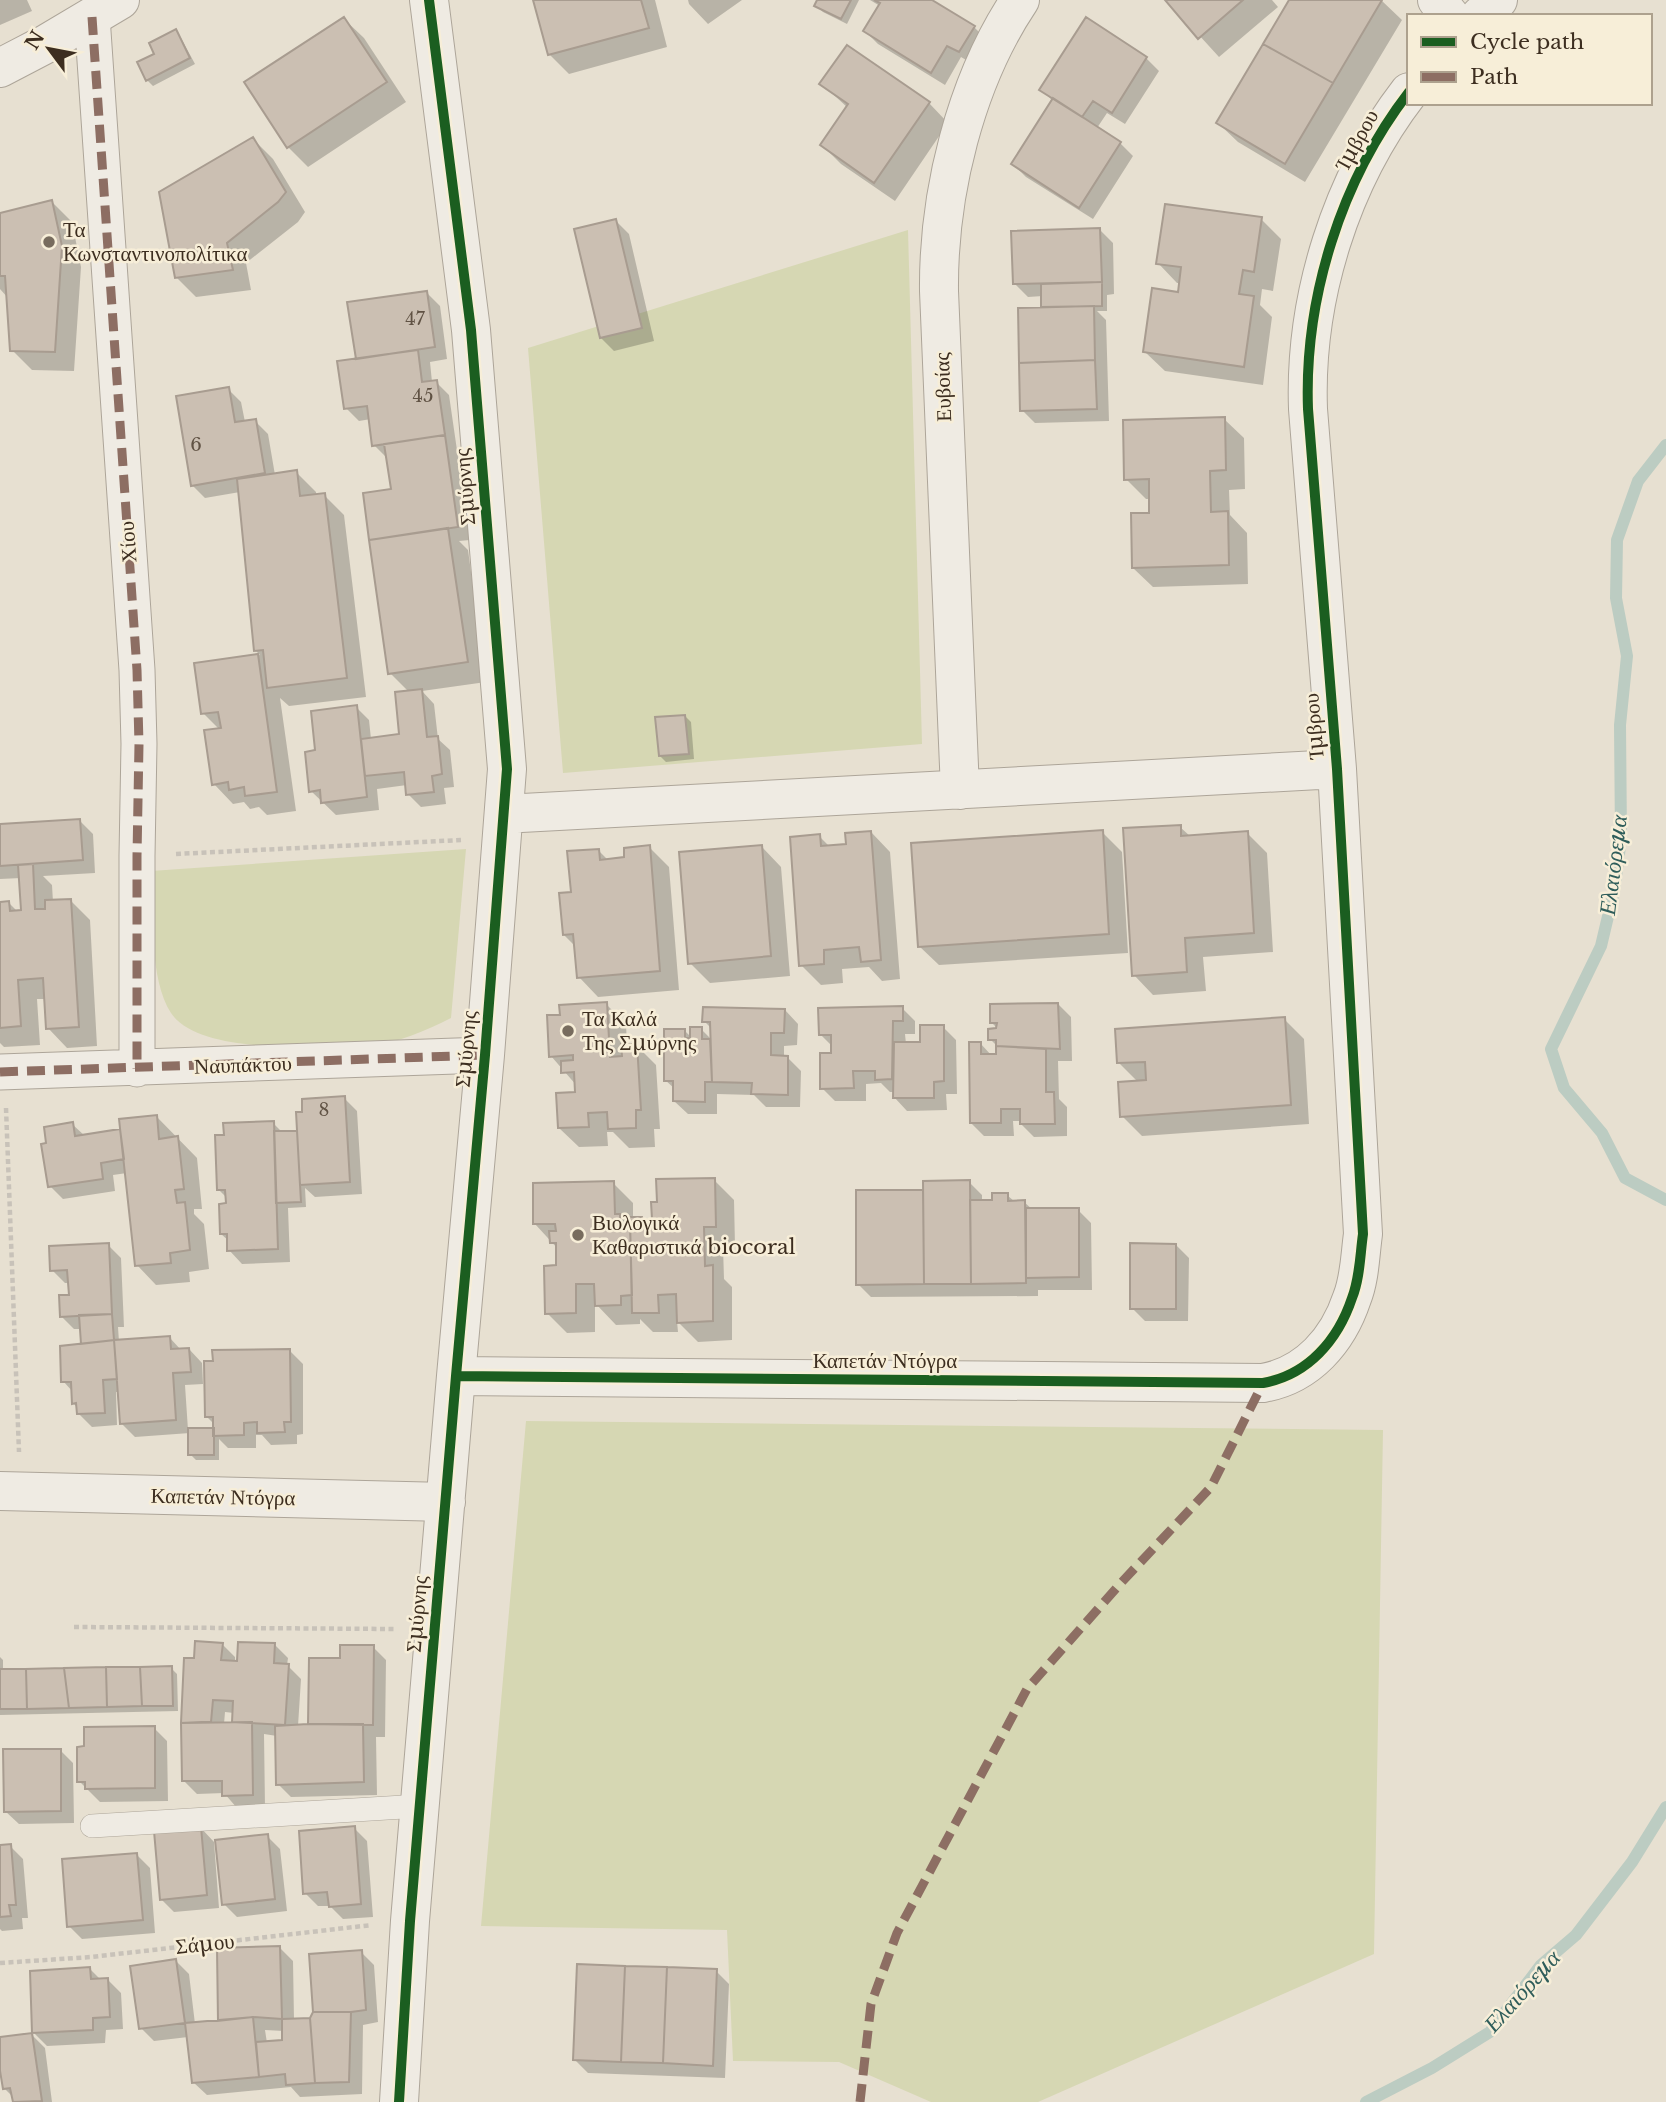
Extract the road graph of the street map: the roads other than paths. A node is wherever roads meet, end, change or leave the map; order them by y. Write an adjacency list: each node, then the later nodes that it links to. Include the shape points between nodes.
1 (429, 0): 12 (street, Σμύρνης, via 471,330 508,769)
2 (1020, 0): 11 (street, Ευβοίας, via 994,46 965,120 940,239)
3 (1437, 0): 6 (street)
4 (1499, 0): 7 (street)
5 (106, 8): 8 (street); 14 (street, Χίου, via 137,670)
6 (1448, 14)
7 (1482, 14)
8 (0, 68)
9 (1407, 95): 10 (street, Ίμβρου, via 1377,139 1339,221 1317,298 1309,353 1308,409)
10 (1337, 769): 11 (street); 16 (street, Ίμβρου, via 1363,1234 1353,1297 1328,1344)
11 (960, 790): 12 (street)
12 (503, 826): 13 (street, Σμύρνης)
13 (485, 1055): 14 (street, Ναυπάκτου); 17 (street, Σμύρνης)
14 (137, 1069): 15 (street, Ναυπάκτου)
15 (2, 1072)
16 (1310, 1364): 17 (street, Καπετάν Ντόγρα, via 1263,1383)
17 (456, 1376): 19 (street, Σμύρνης)
18 (10, 1492): 19 (street, Καπετάν Ντόγρα)
19 (446, 1502): 20 (street, Σμύρνης)
20 (420, 1806): 21 (lane); 22 (street, Σμύρνης)
21 (92, 1826)
22 (399, 2102)

